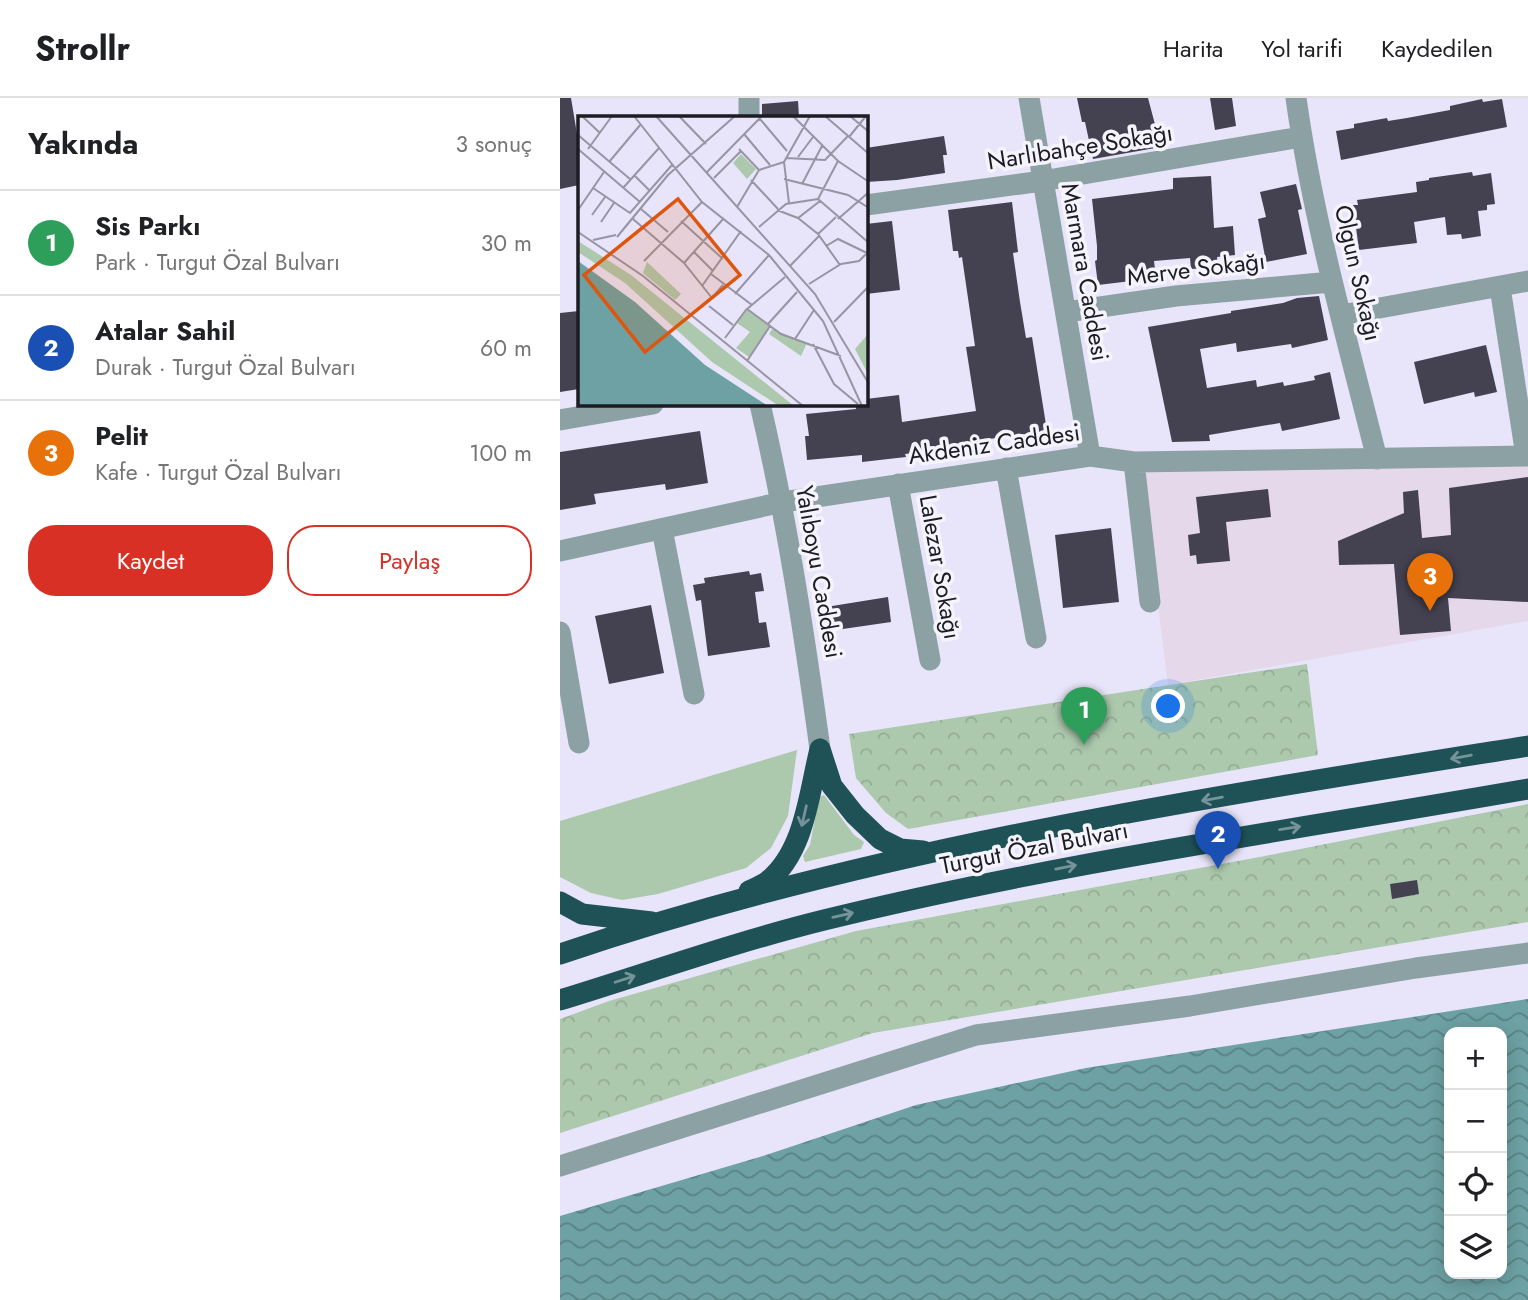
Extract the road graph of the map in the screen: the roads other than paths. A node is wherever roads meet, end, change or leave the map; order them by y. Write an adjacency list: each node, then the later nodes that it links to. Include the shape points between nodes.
1 (749, 98): 4 (street)
2 (1029, 98): 6 (street, Marmara Caddesi)
3 (1296, 98): 5 (street, Olgun Sokağı)
4 (749, 116)
5 (1301, 137): 6 (street, Narlıbahçe Sokağı); 9 (street, Olgun Sokağı)
6 (1042, 181): 7 (street, Narlıbahçe Sokağı); 11 (street, Marmara Caddesi)
7 (868, 205)
8 (1528, 281): 10 (street)
9 (1332, 282): 11 (street, Merve Sokağı); 12 (street, Olgun Sokağı)
10 (1500, 287): 12 (street); 17 (street)
11 (1066, 312): 16 (street, Marmara Caddesi)
12 (1340, 315): 18 (street, Olgun Sokağı)
13 (760, 406): 22 (street, Yalıboyu Caddesi)
14 (618, 407): 15 (street)
15 (560, 420)
16 (1090, 456): 19 (street, Akdeniz Caddesi); 20 (street, Akdeniz Caddesi)
17 (1527, 456): 18 (street, Akdeniz Caddesi)
18 (1377, 458): 19 (street, Akdeniz Caddesi)
19 (1134, 462): 25 (street)
20 (1006, 468): 21 (street, Akdeniz Caddesi); 27 (street)
21 (898, 484): 22 (street, Akdeniz Caddesi); 28 (street, Lalezar Sokağı)
22 (783, 502): 23 (street, Akdeniz Caddesi); 32 (street, Yalıboyu Caddesi)
23 (662, 529): 24 (street, Akdeniz Caddesi); 29 (street)
24 (560, 551)
25 (1150, 602)
26 (560, 632): 30 (street)
27 (1035, 638)
28 (930, 660)
29 (694, 694)
30 (579, 743)
31 (1528, 746): 34 (highway, Turgut Özal Bulvarı, one-way to 34, via 1234,794)
32 (820, 750): 34 (highway, via 832,786 880,839 900,849); 36 (highway, one-way to 36, via 799,836 781,867 768,881)
33 (1528, 789): 40 (highway, Turgut Özal Bulvarı, one-way to 33, via 737,944 912,899 1117,857)
34 (934, 852): 36 (highway, Turgut Özal Bulvarı)
35 (560, 902): 37 (highway, via 582,914)
36 (722, 905): 37 (highway, Turgut Özal Bulvarı)
37 (661, 923): 39 (highway, Turgut Özal Bulvarı)
38 (1528, 953): 41 (street, via 976,1035)
39 (560, 954)
40 (560, 1000)
41 (560, 1166)

